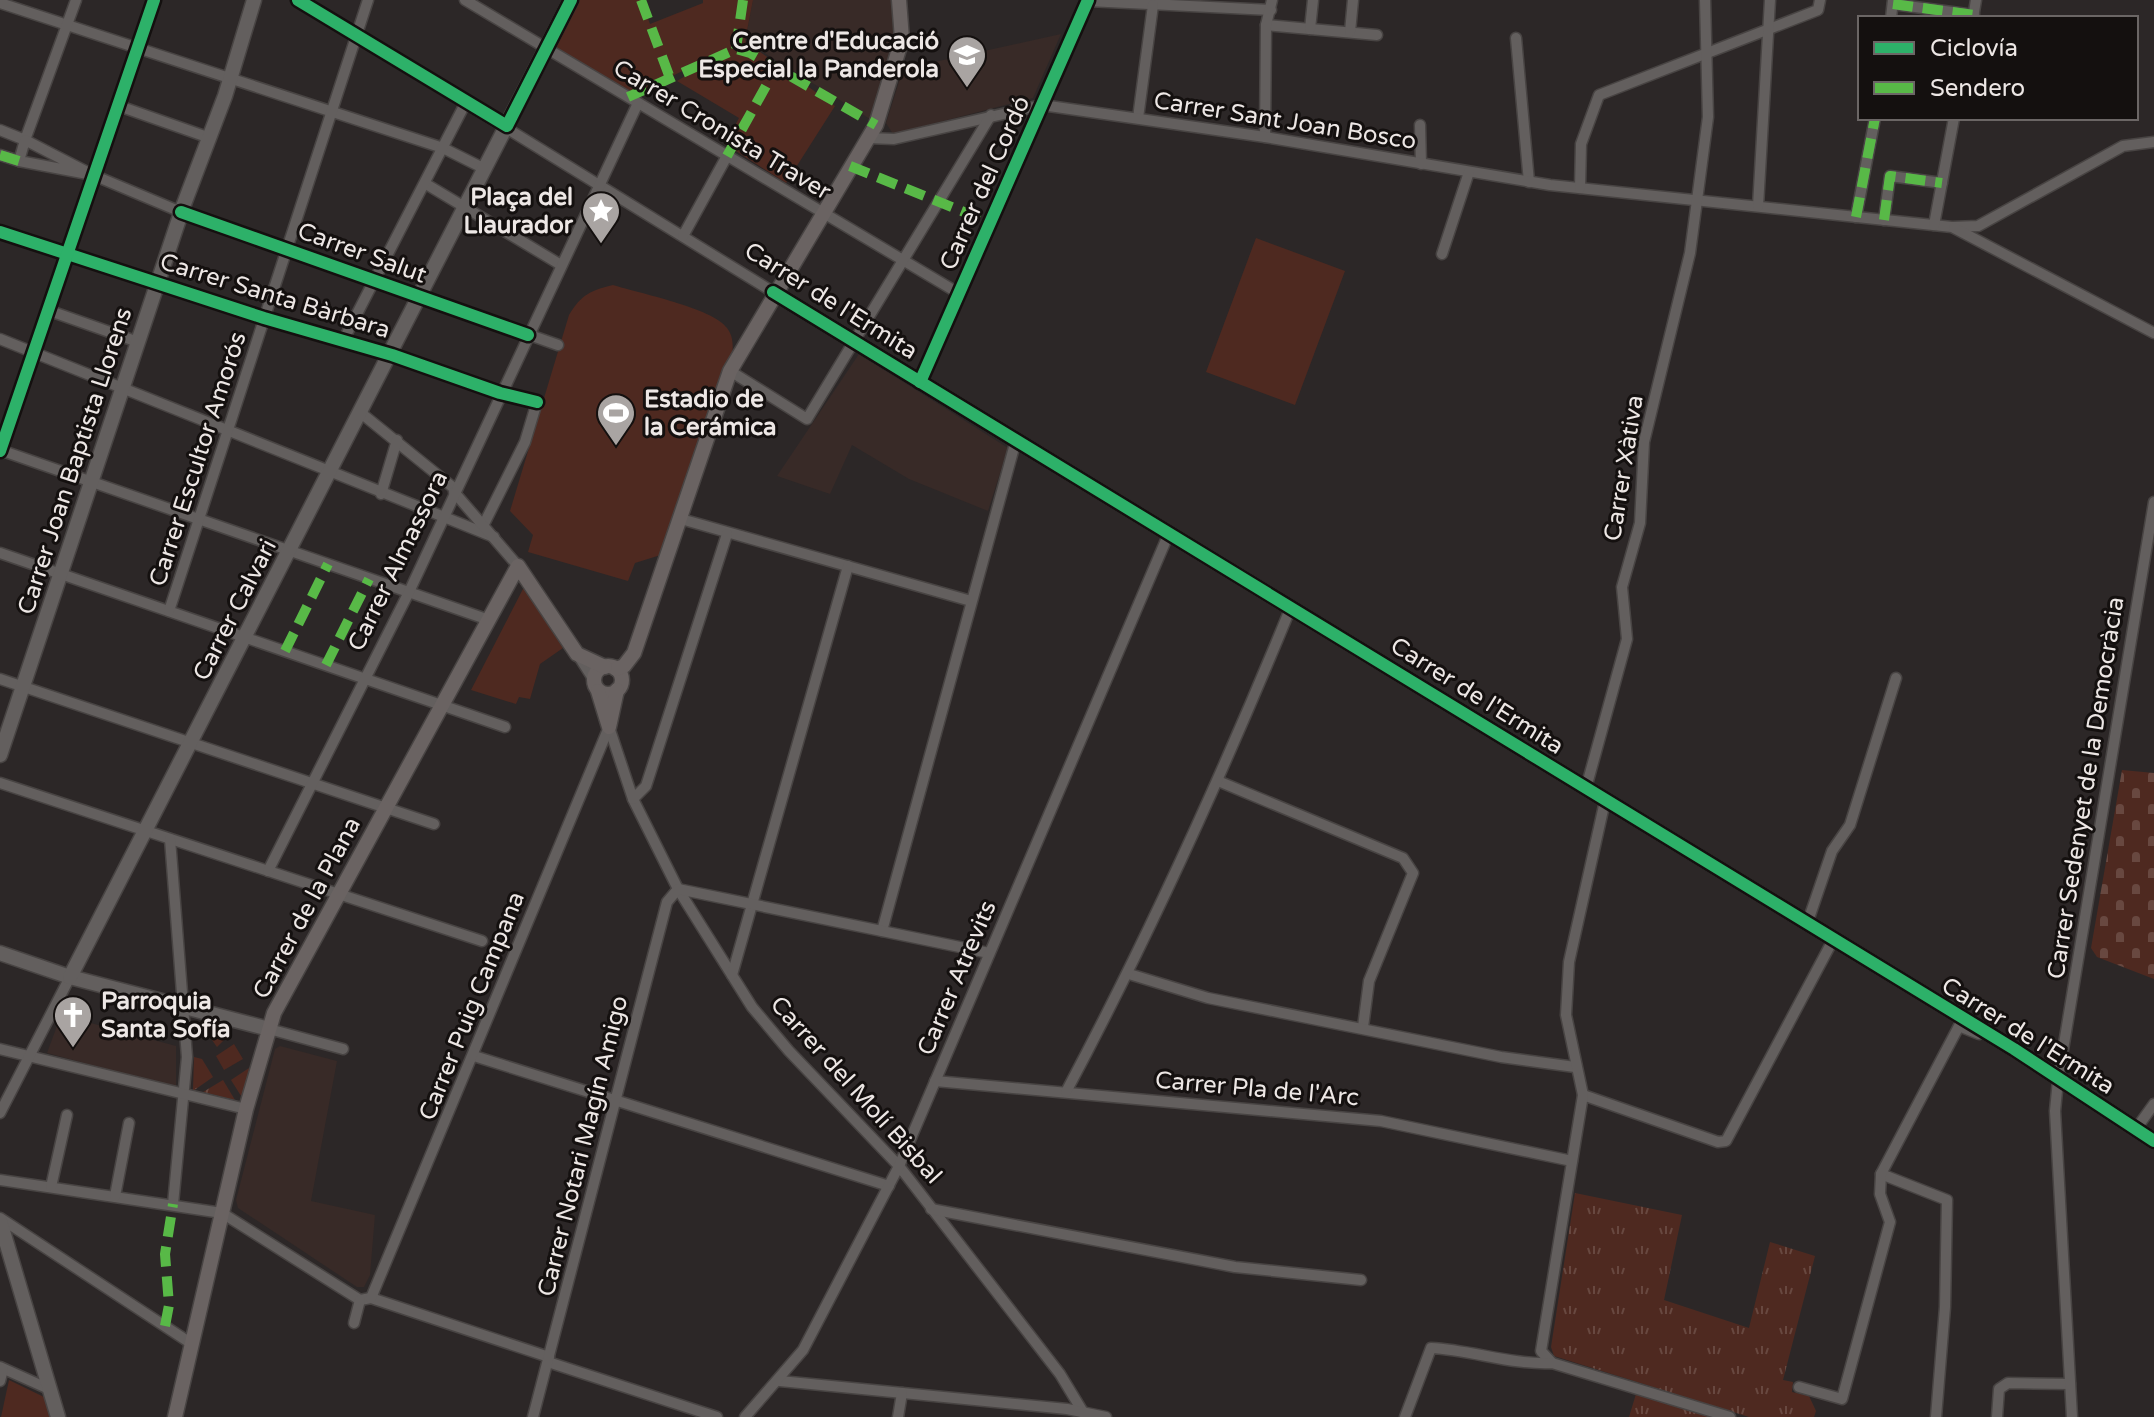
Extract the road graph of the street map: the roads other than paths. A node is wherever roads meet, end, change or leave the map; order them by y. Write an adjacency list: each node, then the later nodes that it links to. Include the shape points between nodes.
1 (76, 0): 20 (street)
2 (154, 0): 28 (street)
3 (254, 0): 31 (street, Carrer Joan Baptista Llorens)
4 (298, 0): 25 (street, Carrer de l'Ermita)
5 (368, 0): 25 (street, Carrer Escultor Amorós)
6 (465, 0): 29 (street, Carrer Cronista Traver)
7 (571, 0): 29 (street, Carrer Calvari)
8 (899, 0): 46 (main road, via 902,39)
9 (1313, 0): 22 (street)
10 (1353, 0): 24 (street)
11 (1705, 0): 30 (street, Carrer Xàtiva)
12 (1770, 0): 23 (street)
13 (1820, 0): 23 (street, via 1818,10)
14 (1088, 1): 17 (street); 34 (street, Carrer del Cordó)
15 (1893, 2): 19 (street)
16 (0, 3): 20 (street)
17 (1153, 5): 18 (street); 38 (street)
18 (1271, 5): 21 (street)
19 (1968, 16)
20 (67, 24): 28 (street); 47 (street)
21 (1266, 25): 22 (street); 44 (street)
22 (1310, 29): 24 (street)
23 (1769, 29): 30 (street); 63 (street)
24 (1350, 32): 26 (street)
25 (357, 35): 32 (street, Carrer de l'Ermita); 36 (street, Carrer Escultor Amorós)
26 (1377, 35)
27 (1516, 38): 57 (street)
28 (138, 46): 31 (street); 35 (street)
29 (546, 49): 33 (street, Carrer Cronista Traver); 42 (street, Carrer Calvari)
30 (1706, 52): 61 (street, via 1599,95 1581,144); 62 (street, Carrer Xàtiva, via 1708,117)
31 (230, 80): 36 (street); 45 (street, Carrer Joan Baptista Llorens)
32 (466, 102): 42 (street, Carrer de l'Ermita); 49 (street)
33 (638, 103): 51 (street, Carrer Cronista Traver); 60 (street)
34 (1042, 105): 37 (street, Carrer Sant Joan Bosco); 38 (street, Carrer Sant Joan Bosco); 81 (street, Carrer del Cordó)
35 (119, 106): 45 (street); 56 (street)
36 (332, 111): 49 (street); 73 (street, Carrer Escultor Amorós)
37 (991, 115): 46 (street, Carrer Sant Joan Bosco, via 894,139); 76 (street)
38 (1138, 118): 44 (street, Carrer Sant Joan Bosco)
39 (1875, 120): 67 (street)
40 (1954, 120): 58 (street)
41 (1420, 125): 53 (street)
42 (507, 126): 54 (street, Carrer Calvari); 60 (street, Carrer de l'Ermita)
43 (0, 130): 47 (street)
44 (1265, 137): 53 (street, Carrer Sant Joan Bosco)
45 (210, 138): 65 (street, Carrer Joan Baptista Llorens)
46 (868, 138): 66 (main road)
47 (25, 140): 52 (street); 56 (street)
48 (2154, 142): 70 (street, via 2123,146 1978,226)
49 (443, 148): 54 (street); 59 (street)
50 (0, 155): 52 (street)
51 (727, 156): 66 (street, Carrer Cronista Traver); 72 (street)
52 (19, 161): 56 (street)
53 (1421, 164): 55 (street, Carrer Sant Joan Bosco)
54 (485, 169): 64 (street, Carrer Calvari)
55 (1469, 172): 57 (street, Carrer Sant Joan Bosco); 75 (street)
56 (93, 175): 65 (street, Carrer Salut); 74 (street)
57 (1529, 182): 61 (street, Carrer Sant Joan Bosco)
58 (1942, 183): 68 (street, via 1890,176); 69 (street)
59 (426, 184): 64 (street); 78 (street)
60 (600, 184): 72 (street, Carrer de l'Ermita); 77 (street)
61 (1580, 188): 62 (street, Carrer Sant Joan Bosco)
62 (1698, 200): 63 (street, Carrer Sant Joan Bosco); 142 (street, Carrer Xàtiva, via 1644,442 1640,523 1622,587 1627,639)
63 (1758, 206): 67 (street, Carrer Sant Joan Bosco)
64 (465, 208): 77 (street); 82 (street, Carrer Calvari)
65 (181, 212): 73 (street, Carrer Salut); 79 (street, Carrer Joan Baptista Llorens)
66 (822, 212): 76 (street, Carrer Cronista Traver); 80 (main road)
67 (1856, 217): 68 (street, Carrer Sant Joan Bosco)
68 (1884, 220): 69 (street, Carrer Sant Joan Bosco)
69 (1934, 225): 70 (street, Carrer Sant Joan Bosco)
70 (1952, 227): 85 (street)
71 (0, 232): 74 (street, Carrer Santa Bàrbara)
72 (683, 236): 80 (street, Carrer de l'Ermita)
73 (287, 250): 78 (street, Carrer Salut); 84 (street, Carrer Escultor Amorós)
74 (69, 253): 79 (street, Carrer Santa Bàrbara); 83 (street)
75 (1442, 254)
76 (903, 260): 81 (street, Carrer Cronista Traver); 89 (street)
77 (561, 265): 86 (street, Carrer Almassora)
78 (375, 279): 82 (street, Carrer Salut); 88 (street)
79 (157, 284): 84 (street, Carrer Santa Bàrbara); 90 (street, Carrer Joan Baptista Llorens)
80 (773, 292): 89 (street, Carrer de l'Ermita); 94 (main road)
81 (960, 294): 95 (street, Carrer del Cordó)
82 (420, 297): 86 (street, Carrer Salut); 93 (street, Carrer Calvari)
83 (50, 311): 90 (street); 92 (street)
84 (264, 318): 88 (street, Carrer Santa Bàrbara); 99 (street, Carrer Escultor Amorós)
85 (2154, 333)
86 (528, 335): 91 (street, Carrer Salut); 97 (street, Carrer Almassora)
87 (0, 339): 92 (street)
88 (343, 341): 93 (street, Carrer Santa Bàrbara)
89 (854, 341): 94 (street, via 807,419); 95 (street, Carrer de l'Ermita)
90 (138, 342): 96 (street, Carrer Joan Baptista Llorens)
91 (558, 345)
92 (35, 353): 96 (street); 102 (street)
93 (392, 355): 97 (street, Carrer Santa Bàrbara); 98 (street, Carrer Calvari)
94 (730, 371): 110 (main road)
95 (920, 382): 101 (street, Carrer de l'Ermita)
96 (122, 389): 99 (street); 104 (street, Carrer Joan Baptista Llorens)
97 (500, 393): 105 (street, Carrer Almassora); 111 (street, Carrer Santa Bàrbara, via 537,402 525,442)
98 (361, 413): 100 (street, Carrer del Molí Bisbal); 103 (street, Carrer Calvari)
99 (230, 429): 103 (street); 108 (street, Carrer Escultor Amorós)
100 (397, 440): 105 (street, Carrer del Molí Bisbal); 106 (street)
101 (1016, 440): 112 (street, Carrer de l'Ermita); 121 (street)
102 (0, 450): 104 (street)
103 (329, 474): 106 (street); 115 (street, Carrer Calvari)
104 (91, 481): 108 (street); 119 (street, Carrer Joan Baptista Llorens)
105 (455, 490): 109 (street, Carrer Almassora); 111 (street, Carrer del Molí Bisbal)
106 (381, 494): 109 (street)
107 (2154, 502): 171 (street, Carrer Sedenyet de la Democràcia)
108 (199, 519): 115 (street); 123 (street, Carrer Escultor Amorós)
109 (442, 519): 114 (street); 120 (street, Carrer Almassora)
110 (681, 519): 113 (street); 127 (main road, via 634,653 624,666)
111 (483, 526): 114 (street, Carrer del Molí Bisbal)
112 (1169, 533): 122 (street, Carrer de l'Ermita); 158 (street, Carrer Atrevits)
113 (727, 534): 118 (street); 143 (street, via 646,786)
114 (494, 537): 117 (street, Carrer del Molí Bisbal)
115 (290, 551): 120 (street); 125 (street, Carrer Calvari)
116 (0, 553): 119 (street)
117 (518, 566): 124 (main road, Carrer de la Plana); 126 (main road, Carrer del Molí Bisbal)
118 (848, 566): 121 (street); 152 (street)
119 (61, 574): 123 (street); 132 (street, Carrer Joan Baptista Llorens)
120 (409, 592): 124 (street); 130 (street, Carrer Almassora)
121 (971, 601): 154 (street)
122 (1291, 607): 139 (street); 142 (street, Carrer de l'Ermita)
123 (169, 611): 125 (street)
124 (489, 620): 134 (main road, Carrer de la Plana)
125 (245, 638): 130 (street); 137 (street, Carrer Calvari)
126 (577, 654): 127 (main road); 131 (street, Carrer del Molí Bisbal)
127 (610, 668): 131 (main road, via 597,671); 133 (main road, via 622,679)
128 (1896, 678): 153 (street, via 1850,825 1832,851)
129 (0, 679): 132 (street)
130 (364, 679): 134 (street); 141 (street, Carrer Almassora)
131 (596, 685): 133 (main road, via 610,694); 136 (main road, Carrer del Molí Bisbal)
132 (23, 686): 137 (street); 138 (street, Carrer Joan Baptista Llorens)
133 (617, 690): 136 (main road)
134 (442, 706): 135 (street); 145 (main road, Carrer de la Plana)
135 (505, 727)
136 (609, 727): 143 (street, Carrer del Molí Bisbal); 169 (street, Carrer Puig Campana)
137 (191, 743): 141 (street); 147 (street, Carrer Calvari)
138 (0, 755)
139 (1218, 781): 159 (street); 163 (street, via 1403,858 1413,873 1369,981)
140 (0, 783): 147 (street)
141 (313, 784): 145 (street); 149 (street, Carrer Almassora)
142 (1586, 788): 144 (street, Carrer de l'Ermita)
143 (633, 799): 150 (street, Carrer del Molí Bisbal)
144 (1605, 801): 153 (street, Carrer de l'Ermita); 170 (street, via 1569,962 1566,1015)
145 (386, 808): 146 (street); 151 (main road, Carrer de la Plana)
146 (434, 824)
147 (147, 831): 148 (street); 161 (street, Carrer Calvari)
148 (170, 839): 149 (street); 162 (street)
149 (268, 871): 151 (street)
150 (678, 889): 152 (street); 160 (street, Carrer del Molí Bisbal); 176 (street, Carrer Notari Magín Amigo, via 667,902)
151 (339, 895): 156 (street); 164 (main road, Carrer de la Plana)
152 (752, 904): 154 (street); 160 (street)
153 (1807, 924): 155 (street, Carrer de l'Ermita)
154 (882, 931): 158 (street)
155 (1833, 940): 167 (street, Carrer de l'Ermita); 175 (street, via 1730,1139 1718,1142)
156 (482, 941)
157 (0, 953): 161 (street)
158 (989, 953): 172 (street, Carrer Atrevits)
159 (1129, 974): 163 (street, via 1208,998); 173 (street)
160 (732, 975): 185 (street, Carrer del Molí Bisbal, via 789,1051)
161 (70, 977): 162 (street); 168 (street, Carrer Calvari)
162 (181, 1006): 164 (street); 174 (street, via 187,1057)
163 (1363, 1027): 170 (street)
164 (269, 1029): 166 (street); 178 (main road, Carrer de la Plana)
165 (0, 1049): 168 (street)
166 (343, 1049)
167 (2014, 1049): 171 (street, Carrer de l'Ermita); 186 (street, via 1959,1026)
168 (30, 1056): 174 (street); 179 (street, Carrer Calvari)
169 (474, 1056): 176 (street); 196 (street, Carrer Puig Campana)
170 (1575, 1067): 175 (street)
171 (2058, 1080): 182 (street, Carrer de l'Ermita); 204 (street, Carrer Sedenyet de la Democràcia, via 2055,1111)
172 (935, 1081): 173 (street, Carrer Pla de l'Arc); 185 (street, Carrer Atrevits)
173 (1066, 1092): 184 (street, Carrer Pla de l'Arc, via 1381,1121)
174 (184, 1094): 178 (street); 191 (street)
175 (1583, 1095): 184 (street)
176 (615, 1101): 188 (street); 199 (street, Carrer Notari Magín Amigo)
177 (2154, 1104): 182 (street)
178 (246, 1109): 193 (main road, Carrer de la Plana)
179 (0, 1113)
180 (67, 1115): 189 (street)
181 (129, 1123): 190 (street)
182 (2136, 1129): 183 (street, Carrer de l'Ermita)
183 (2154, 1141)
184 (1572, 1161): 200 (street, via 1541,1351)
185 (899, 1166): 188 (street, Carrer Atrevits); 192 (street, Carrer del Molí Bisbal)
186 (1881, 1174): 205 (street, via 1880,1194 1890,1222 1842,1399); 218 (street, via 1947,1200)
187 (0, 1180): 189 (street)
188 (889, 1186): 203 (street, Carrer Atrevits, via 838,1289)
189 (51, 1187): 190 (street)
190 (115, 1196): 191 (street)
191 (173, 1204): 193 (street)
192 (931, 1209): 195 (street, via 1235,1267); 208 (street, Carrer del Molí Bisbal, via 1060,1374)
193 (222, 1213): 196 (street); 198 (main road, Carrer de la Plana)
194 (0, 1219): 198 (street); 206 (street)
195 (1361, 1280)
196 (366, 1299): 197 (street, Carrer Puig Campana); 199 (street)
197 (354, 1323)
198 (192, 1344): 210 (main road, Carrer de la Plana)
199 (548, 1359): 211 (street, Carrer Notari Magín Amigo); 212 (street)
200 (1552, 1363): 216 (street, via 1431,1348); 217 (street)
201 (2, 1368): 202 (street); 206 (street)
202 (0, 1381)
203 (780, 1381): 207 (street); 213 (street, Carrer Atrevits)
204 (2070, 1384): 219 (street, via 2008,1383 1999,1389); 220 (street, Carrer Sedenyet de la Democràcia)
205 (1799, 1387)
206 (49, 1389): 209 (street)
207 (902, 1393): 208 (street); 214 (street)
208 (1085, 1415): 215 (street)
209 (58, 1417)
210 (175, 1417)
211 (533, 1417)
212 (717, 1417)
213 (745, 1417)
214 (898, 1417)
215 (1106, 1417)
216 (1405, 1417)
217 (1730, 1417)
218 (1936, 1417)
219 (1997, 1417)
220 (2072, 1417)

